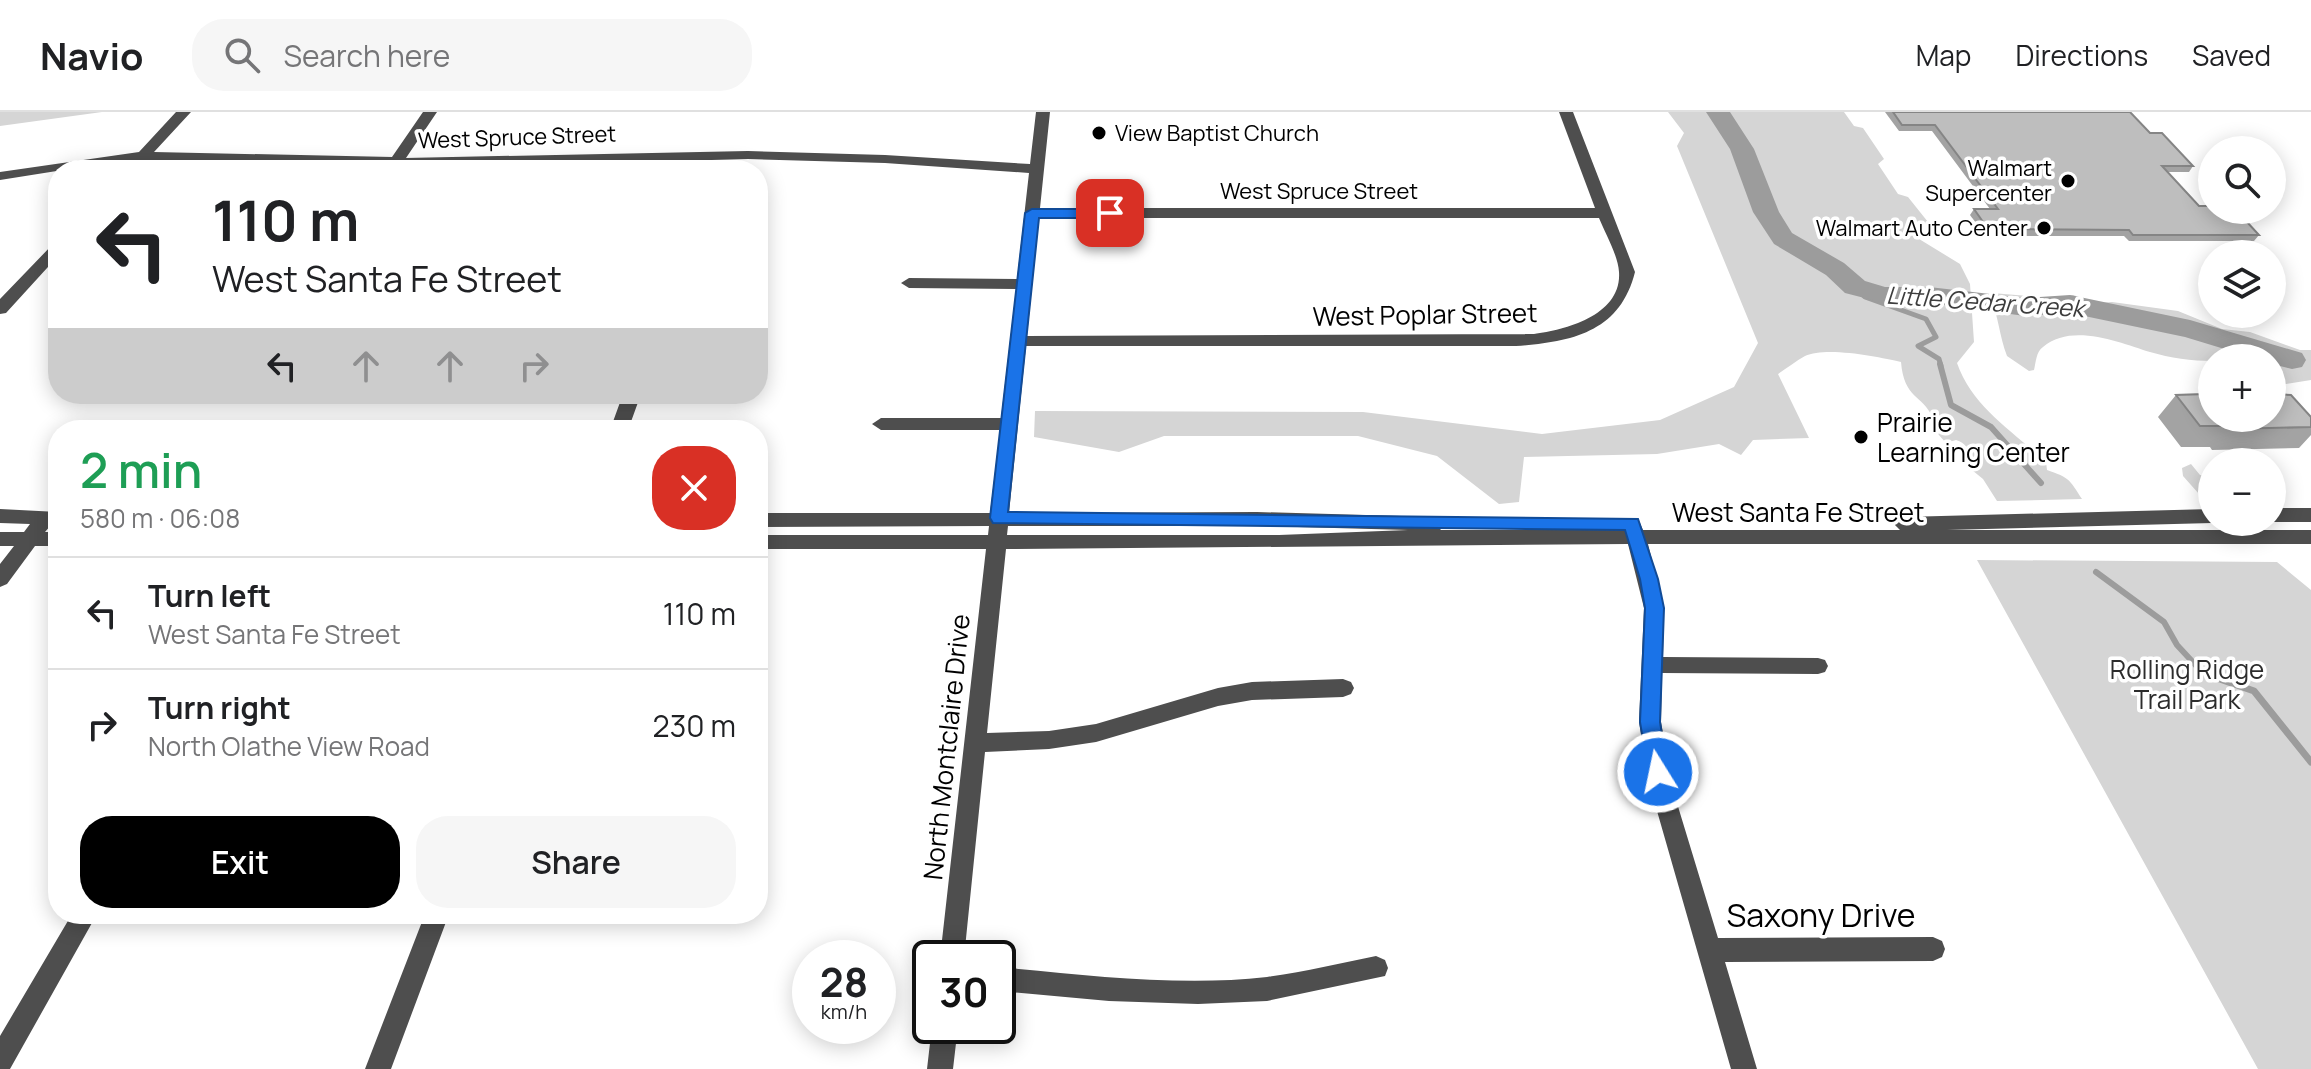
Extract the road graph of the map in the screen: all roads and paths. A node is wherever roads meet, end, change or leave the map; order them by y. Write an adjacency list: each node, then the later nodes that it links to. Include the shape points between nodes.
1 (184, 112): 6 (street)
2 (430, 112): 10 (street)
3 (1043, 112): 14 (street, North Montclaire Drive)
4 (1566, 112): 17 (street, West Poplar Street)
5 (748, 155): 11 (street, West Spruce Street); 12 (street); 14 (street, West Spruce Street)
6 (143, 156): 7 (street, West Spruce Street); 8 (street); 9 (street, West Spruce Street)
7 (95, 160)
8 (139, 160)
9 (312, 160)
10 (397, 160)
11 (497, 160)
12 (746, 160)
13 (48, 168): 15 (street, West Spruce Street)
14 (1037, 169): 16 (street, North Montclaire Drive)
15 (0, 176)
16 (1032, 213): 17 (street, West Spruce Street); 20 (street, North Montclaire Drive)
17 (1606, 213): 22 (street, West Poplar Street, via 1625,262 1625,287 1598,321 1550,338)
18 (48, 258): 21 (street)
19 (909, 283): 20 (street)
20 (1024, 284): 22 (street, North Montclaire Drive)
21 (0, 309)
22 (1018, 341): 24 (street, North Montclaire Drive)
23 (881, 424): 24 (street)
24 (1009, 424): 30 (street, North Montclaire Drive)
25 (2286, 515): 26 (street)
26 (2311, 515)
27 (0, 516): 29 (street)
28 (2198, 516): 33 (street, West Santa Fe Street)
29 (48, 518)
30 (999, 518): 31 (street, West Santa Fe Street); 33 (street, West Santa Fe Street); 39 (street, North Montclaire Drive)
31 (768, 520)
32 (48, 522): 36 (street)
33 (1634, 531): 34 (street, West Santa Fe Street); 39 (street, West Santa Fe Street); 41 (street, via 1654,608)
34 (2311, 537)
35 (0, 539): 36 (street)
36 (30, 539): 37 (street); 40 (street)
37 (48, 539)
38 (768, 542): 39 (street, West Santa Fe Street)
39 (996, 543): 44 (street, North Montclaire Drive)
40 (0, 579)
41 (1652, 665): 42 (street); 49 (street, via 1654,754)
42 (1818, 666)
43 (1343, 688): 44 (street, via 1252,691 1096,733)
44 (975, 743): 47 (street, North Montclaire Drive)
45 (79, 924): 53 (street)
46 (433, 924): 54 (street)
47 (954, 940)
48 (1933, 949): 49 (street, Saxony Drive)
49 (1709, 950): 56 (street)
50 (1376, 968): 51 (street, via 1267,989 1198,992)
51 (1016, 981)
52 (943, 1044): 55 (street)
53 (0, 1061)
54 (378, 1069)
55 (940, 1069)
56 (1744, 1069)

